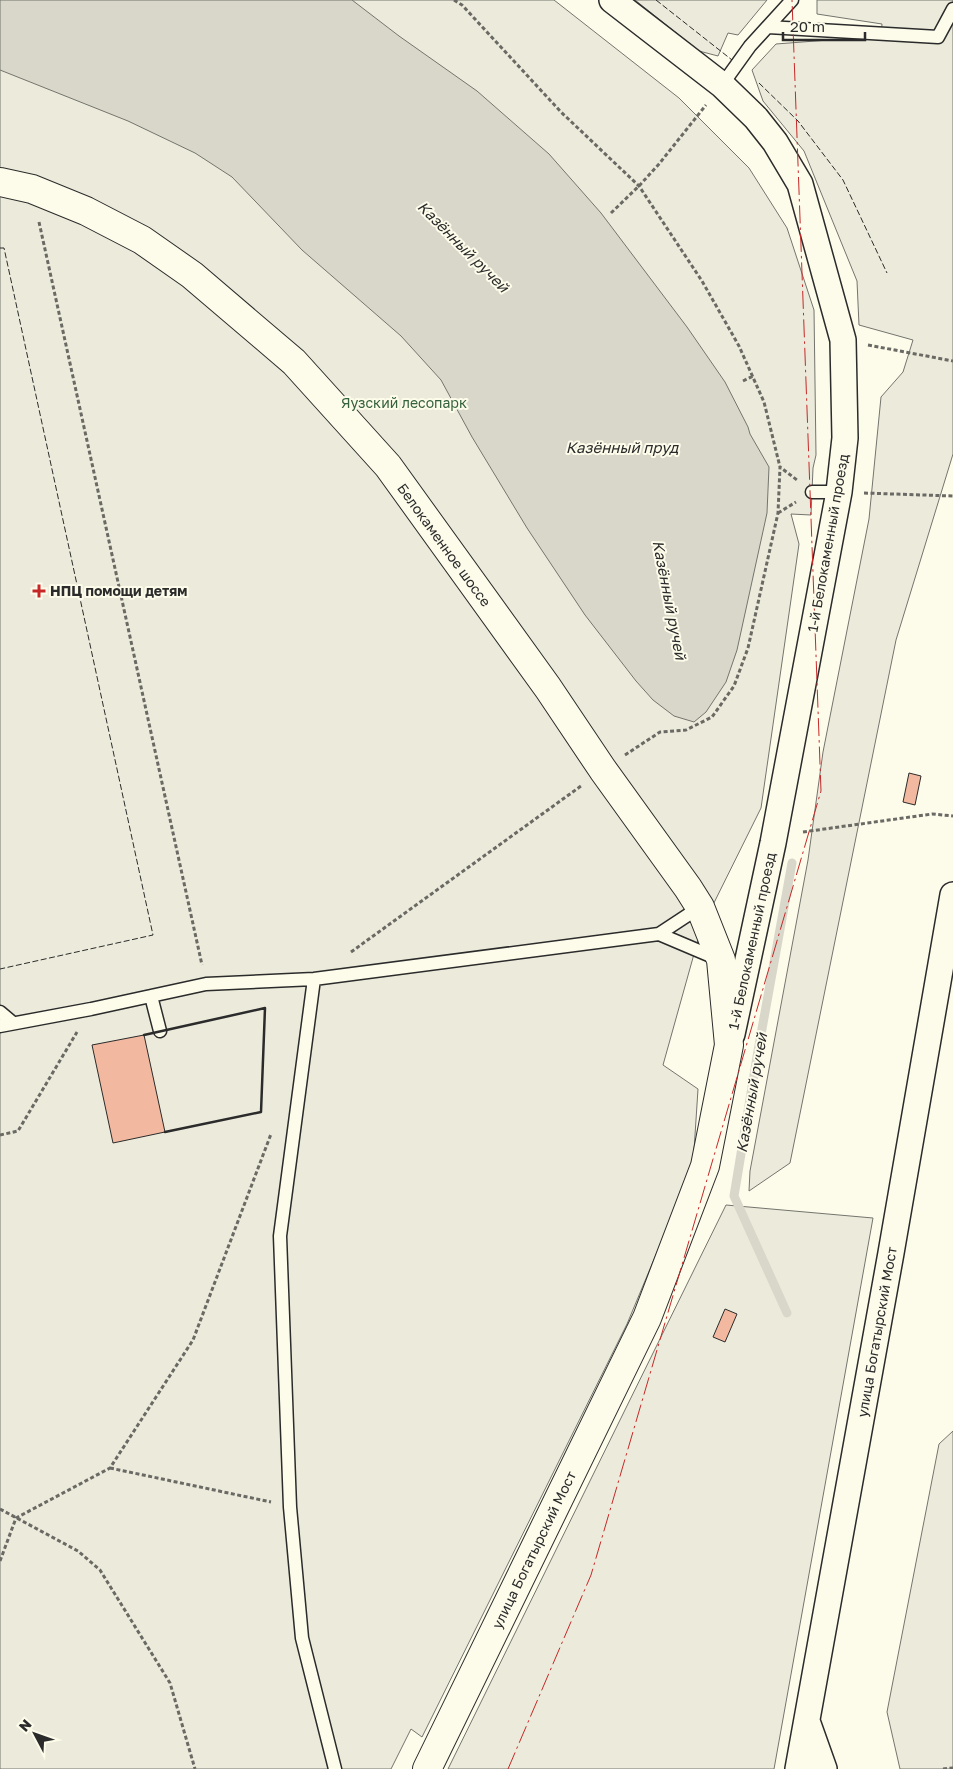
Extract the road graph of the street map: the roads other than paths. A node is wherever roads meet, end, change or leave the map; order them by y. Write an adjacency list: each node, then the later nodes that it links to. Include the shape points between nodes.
1 (612, 0): 5 (street, 1-й Белокаменный проезд)
2 (792, 0): 4 (lane)
3 (953, 9): 4 (lane, via 938,37)
4 (768, 27): 5 (lane)
5 (722, 85): 8 (street, 1-й Белокаменный проезд, via 756,118 800,184 843,340 845,438)
6 (0, 182): 10 (street, Белокаменное шоссе, via 32,189 142,240 192,275 294,362 388,466 548,688)
7 (812, 492): 8 (lane)
8 (839, 492): 19 (street, 1-й Белокаменный проезд, via 774,836)
9 (953, 895): 20 (street, улица Богатырский Мост)
10 (700, 908): 11 (lane); 12 (street, Белокаменное шоссе)
11 (659, 934): 12 (lane); 13 (lane)
12 (721, 960): 19 (street, Белокаменное шоссе)
13 (314, 979): 14 (lane, via 206,984); 21 (lane, via 280,1236 290,1506 302,1638)
14 (151, 996): 16 (lane); 18 (lane)
15 (0, 1012): 16 (lane)
16 (13, 1023): 17 (lane)
17 (0, 1026)
18 (160, 1031)
19 (729, 1045): 22 (street, улица Богатырский Мост, via 705,1166 647,1318)
20 (807, 1721): 23 (street, улица Богатырский Мост); 24 (street)
21 (335, 1769)
22 (427, 1769)
23 (798, 1769)
24 (824, 1769)

